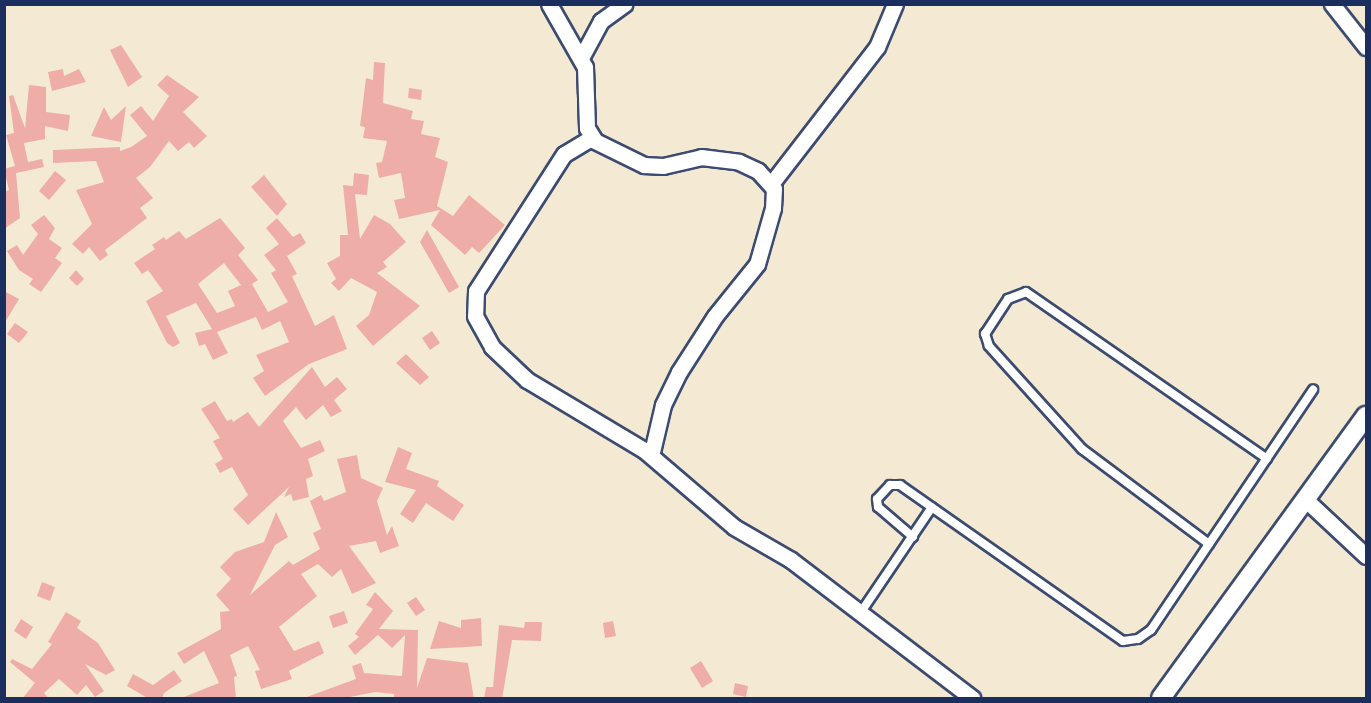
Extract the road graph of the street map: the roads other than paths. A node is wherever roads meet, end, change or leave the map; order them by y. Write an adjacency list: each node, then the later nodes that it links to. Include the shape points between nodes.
1 (549, 4): 6 (street)
2 (624, 4): 6 (street, via 602,21)
3 (895, 4): 8 (street, via 878,47)
4 (1332, 4): 5 (street)
5 (1366, 47)
6 (581, 58): 7 (street)
7 (591, 138): 8 (street, via 644,165 663,166 711,157 750,166); 11 (street, via 564,154 476,291 473,306 485,335 506,363 537,387)
8 (771, 184): 11 (street, via 773,208 757,264 715,316 679,372 663,405)
9 (1313, 390): 12 (lane)
10 (1366, 416): 13 (street)
11 (651, 456): 18 (street, via 734,527 791,560)
12 (1267, 459): 16 (lane); 16 (lane, via 1026,292 1008,299 985,334 989,345 1082,449)
13 (1306, 500): 17 (street); 20 (street)
14 (932, 507): 15 (lane); 15 (lane, via 900,485 890,485 879,495 877,503 883,514); 16 (lane, via 1127,642 1151,630)
15 (913, 537): 18 (lane)
16 (1209, 544)
17 (1366, 556)
18 (858, 616): 19 (street)
19 (972, 699)
20 (1161, 699)

